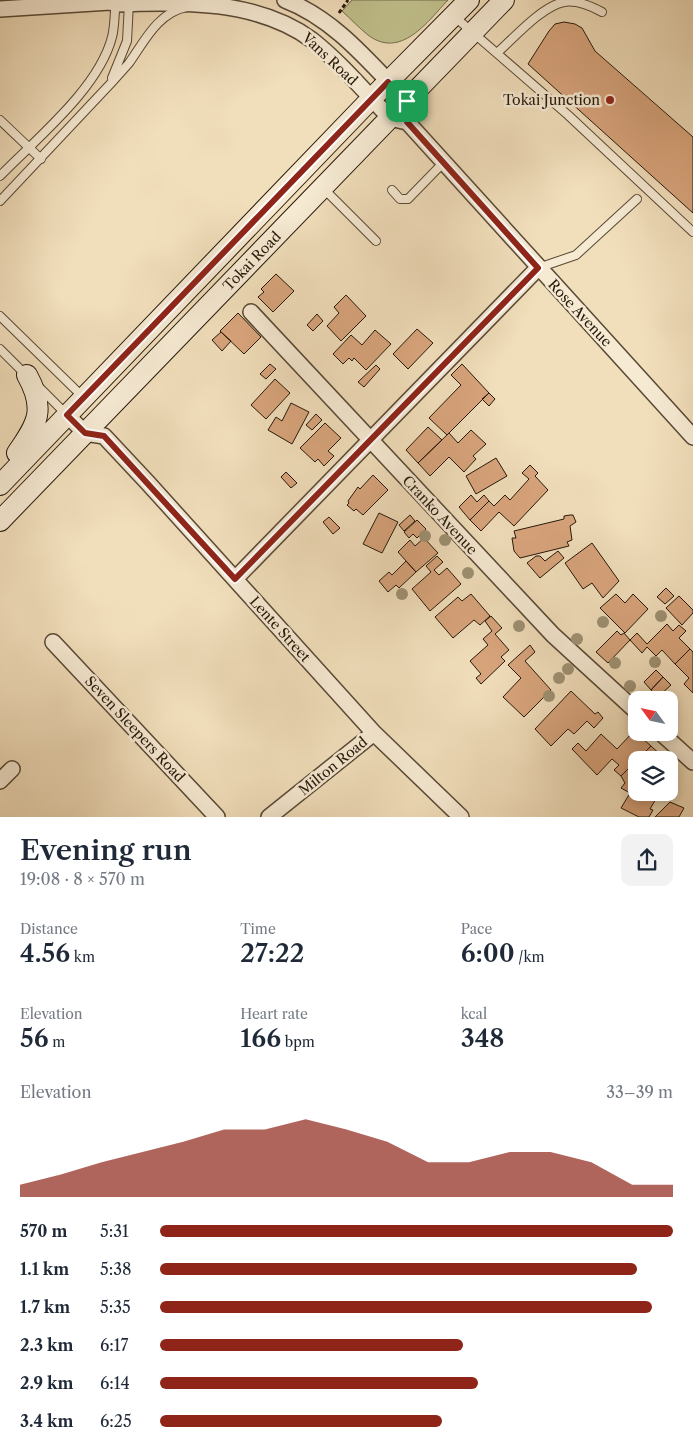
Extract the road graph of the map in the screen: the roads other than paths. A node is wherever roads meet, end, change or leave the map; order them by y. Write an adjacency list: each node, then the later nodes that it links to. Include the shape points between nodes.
1 (285, 0): 11 (street, Vans Road, via 337,29)
2 (469, 0): 8 (main road, Tokai Road)
3 (504, 0): 9 (main road, Tokai Road)
4 (119, 2): 5 (street, Vans Road); 6 (street, Vans Road); 13 (lane, via 128,33 114,75); 17 (lane, via 113,36 100,68 82,93)
5 (206, 4): 12 (street, Vans Road, via 254,10 296,29 330,56); 13 (lane, via 183,8 163,19 147,34 128,64)
6 (5, 6)
7 (602, 12): 10 (lane, via 590,6 564,2 546,10)
8 (454, 15): 9 (lane); 11 (main road, Tokai Road)
9 (473, 33): 10 (lane); 14 (main road, Tokai Road)
10 (498, 52): 25 (lane)
11 (388, 82): 12 (main road, Tokai Road); 14 (street, Vans Road)
12 (371, 99): 16 (street, Vans Road); 32 (main road, Tokai Road)
13 (96, 100): 18 (lane)
14 (407, 101): 16 (main road, Tokai Road)
15 (0, 120): 17 (lane)
16 (399, 120): 19 (street, Rose Avenue); 21 (main road, Tokai Road)
17 (28, 147): 18 (lane); 20 (lane)
18 (41, 159): 24 (lane)
19 (444, 162): 22 (lane, via 408,199 400,199); 27 (street, Rose Avenue)
20 (0, 176)
21 (323, 188): 26 (lane); 34 (main road, Tokai Road)
22 (392, 190)
23 (637, 199): 27 (lane, via 576,255)
24 (0, 201)
25 (693, 232)
26 (376, 241)
27 (538, 268): 36 (street, Rose Avenue); 37 (street)
28 (251, 312): 37 (street, Cranko Avenue)
29 (0, 316): 32 (lane)
30 (0, 349): 31 (lane)
31 (27, 375): 33 (lane); 38 (main road, via 37,394 39,412 32,430)
32 (84, 398): 33 (main road, Tokai Road); 34 (street)
33 (67, 415): 35 (street, Lente Street); 39 (main road, Tokai Road)
34 (102, 416): 35 (main road, Tokai Road)
35 (94, 435): 40 (main road, Tokai Road); 41 (street, Lente Street)
36 (693, 437)
37 (371, 441): 41 (street); 43 (street, Cranko Avenue, via 553,635)
38 (0, 477)
39 (0, 485)
40 (0, 521)
41 (235, 579): 44 (street, Lente Street)
42 (53, 642): 49 (street, Seven Sleepers Road)
43 (628, 704)
44 (374, 733): 50 (street, Milton Road); 51 (street, Lente Street)
45 (670, 741): 46 (street)
46 (693, 762)
47 (12, 769): 48 (street)
48 (0, 781)
49 (217, 817)
50 (269, 817)
51 (461, 817)

